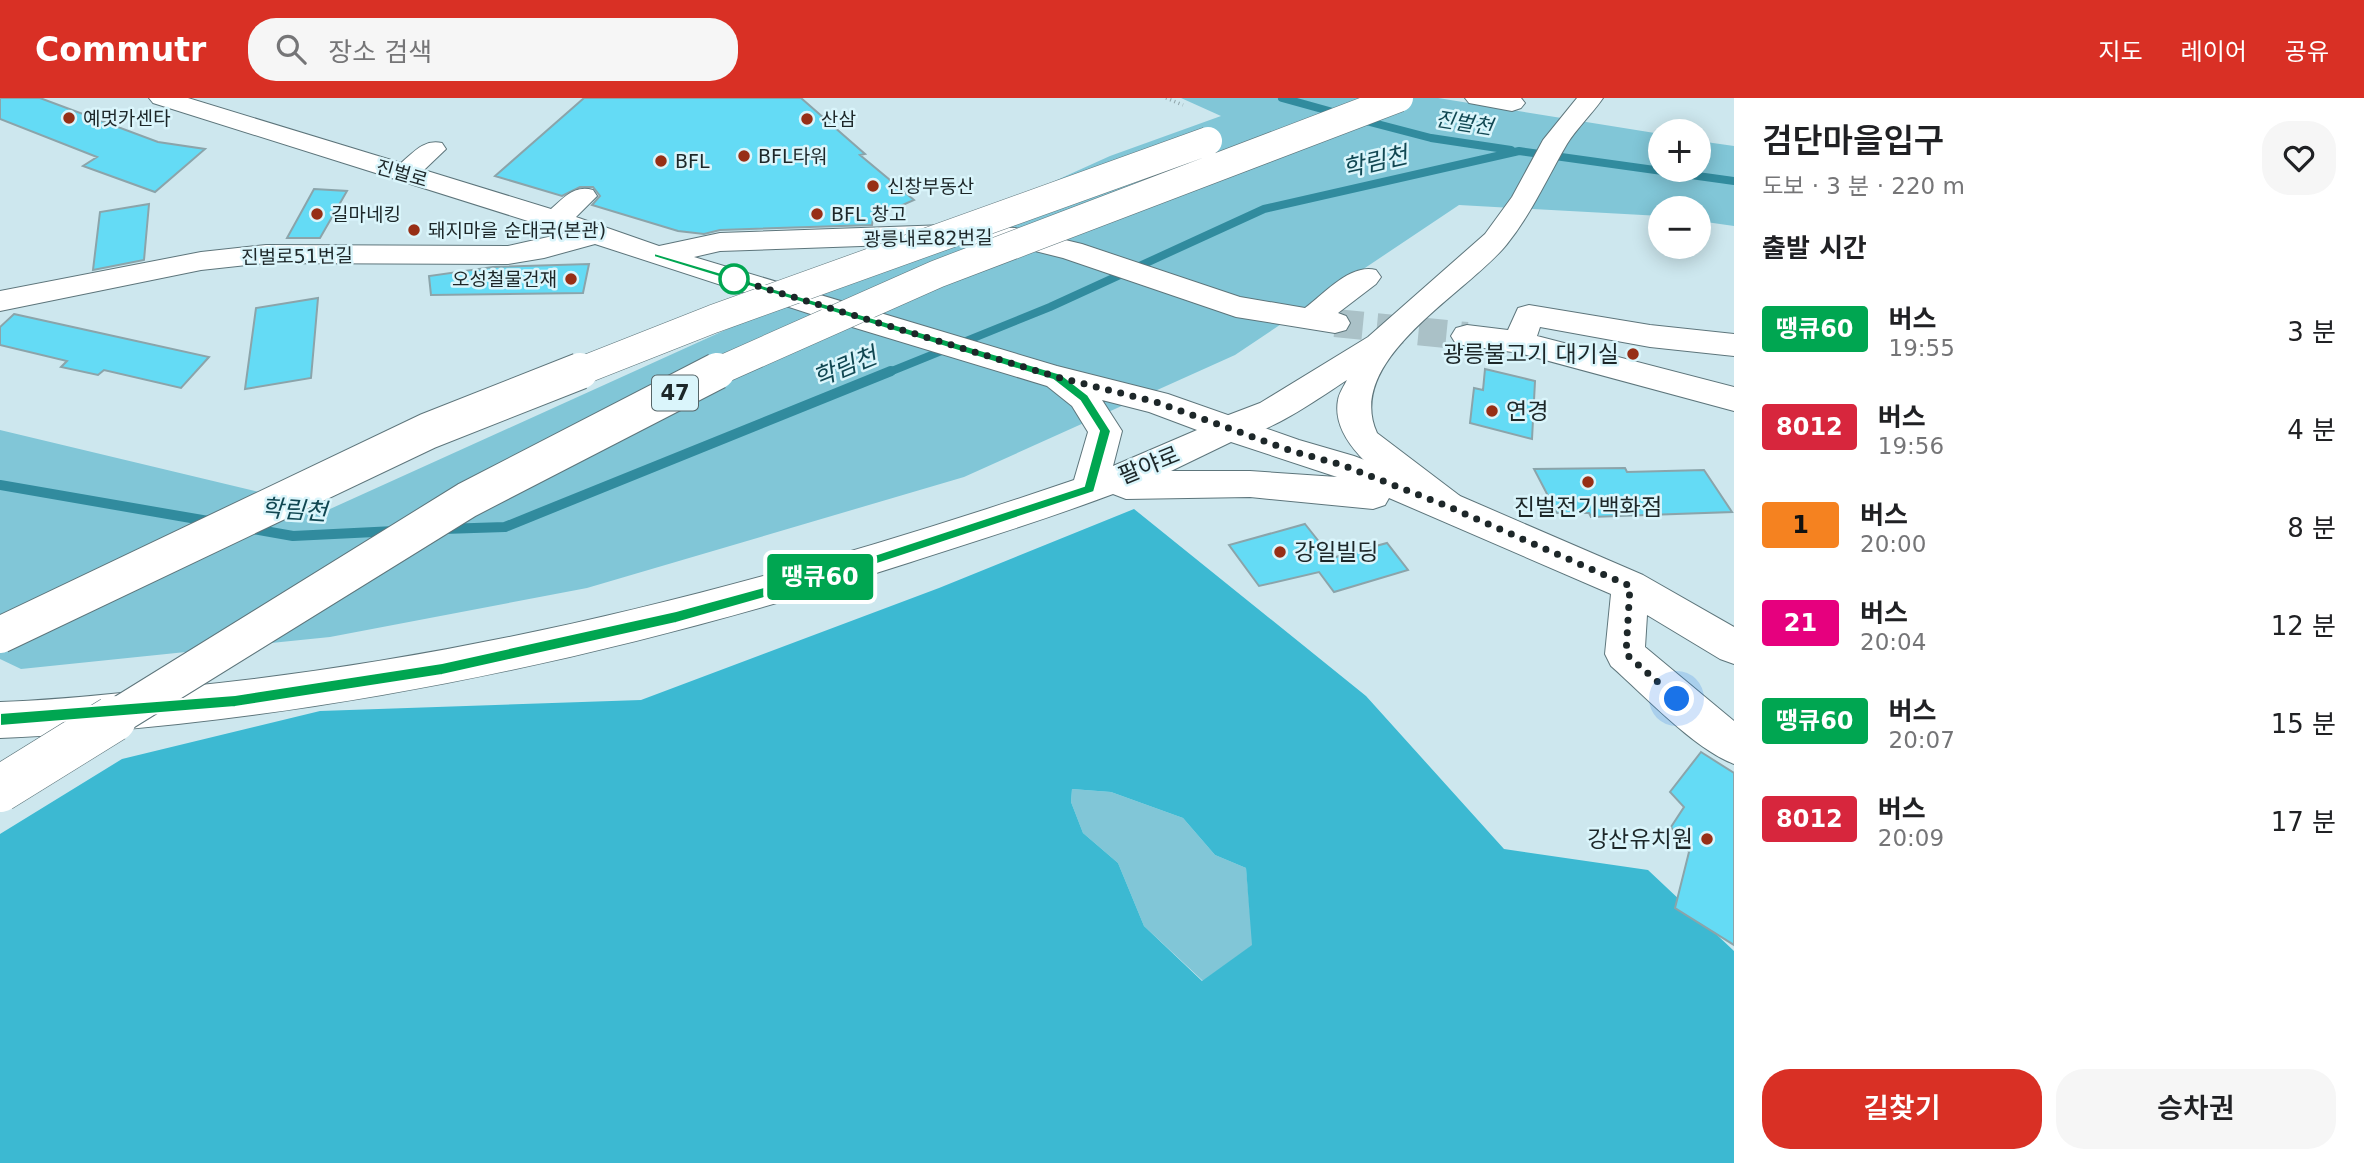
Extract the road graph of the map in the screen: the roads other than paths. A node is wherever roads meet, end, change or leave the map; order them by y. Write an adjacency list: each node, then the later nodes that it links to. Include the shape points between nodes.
1 (162, 98): 10 (main road, 진벌로)
2 (1329, 98): 27 (main road, 47, bridge, via 713,320 441,426)
3 (1399, 98): 31 (main road, 47, bridge, via 937,274 727,366 467,500)
4 (1478, 98): 7 (main road)
5 (1565, 98): 8 (main road)
6 (1590, 98): 8 (main road)
7 (1511, 103)
8 (1556, 140): 19 (main road, via 1525,200 1495,240)
9 (433, 149): 10 (main road)
10 (404, 174): 12 (main road, 진벌로)
11 (583, 196): 12 (main road)
12 (556, 220): 13 (main road, 진벌로)
13 (596, 234): 14 (main road, 진벌로); 16 (main road, 진벌로51번길, via 508,255 266,254 201,261)
14 (650, 252): 15 (main road, 광릉내로82번길, via 720,242 946,234 1015,237 1072,251 1236,307 1322,322); 21 (main road, 진벌로)
15 (1366, 277)
16 (0, 301)
17 (1467, 336): 18 (main road)
18 (1519, 342): 20 (main road, via 1528,315); 22 (main road)
19 (1379, 345): 23 (main road, 팔야로, via 1272,411); 25 (main road, via 1354,399 1355,421 1364,441)
20 (1734, 345)
21 (1057, 377): 23 (main road, 진벌로, via 1156,402); 24 (main road, via 1084,398 1105,431)
22 (1734, 399)
23 (1230, 428): 24 (main road, 팔야로); 25 (main road, 진벌로)
24 (1089, 489): 25 (main road, via 1181,483 1306,485); 29 (main road, 팔야로, via 841,571 676,617 442,669 235,701)
25 (1447, 506): 26 (main road, 진벌로)
26 (1630, 586): 28 (main road, 진벌로); 30 (main road, via 1626,654)
27 (0, 635)
28 (1734, 647)
29 (0, 720)
30 (1734, 745)
31 (0, 789)

